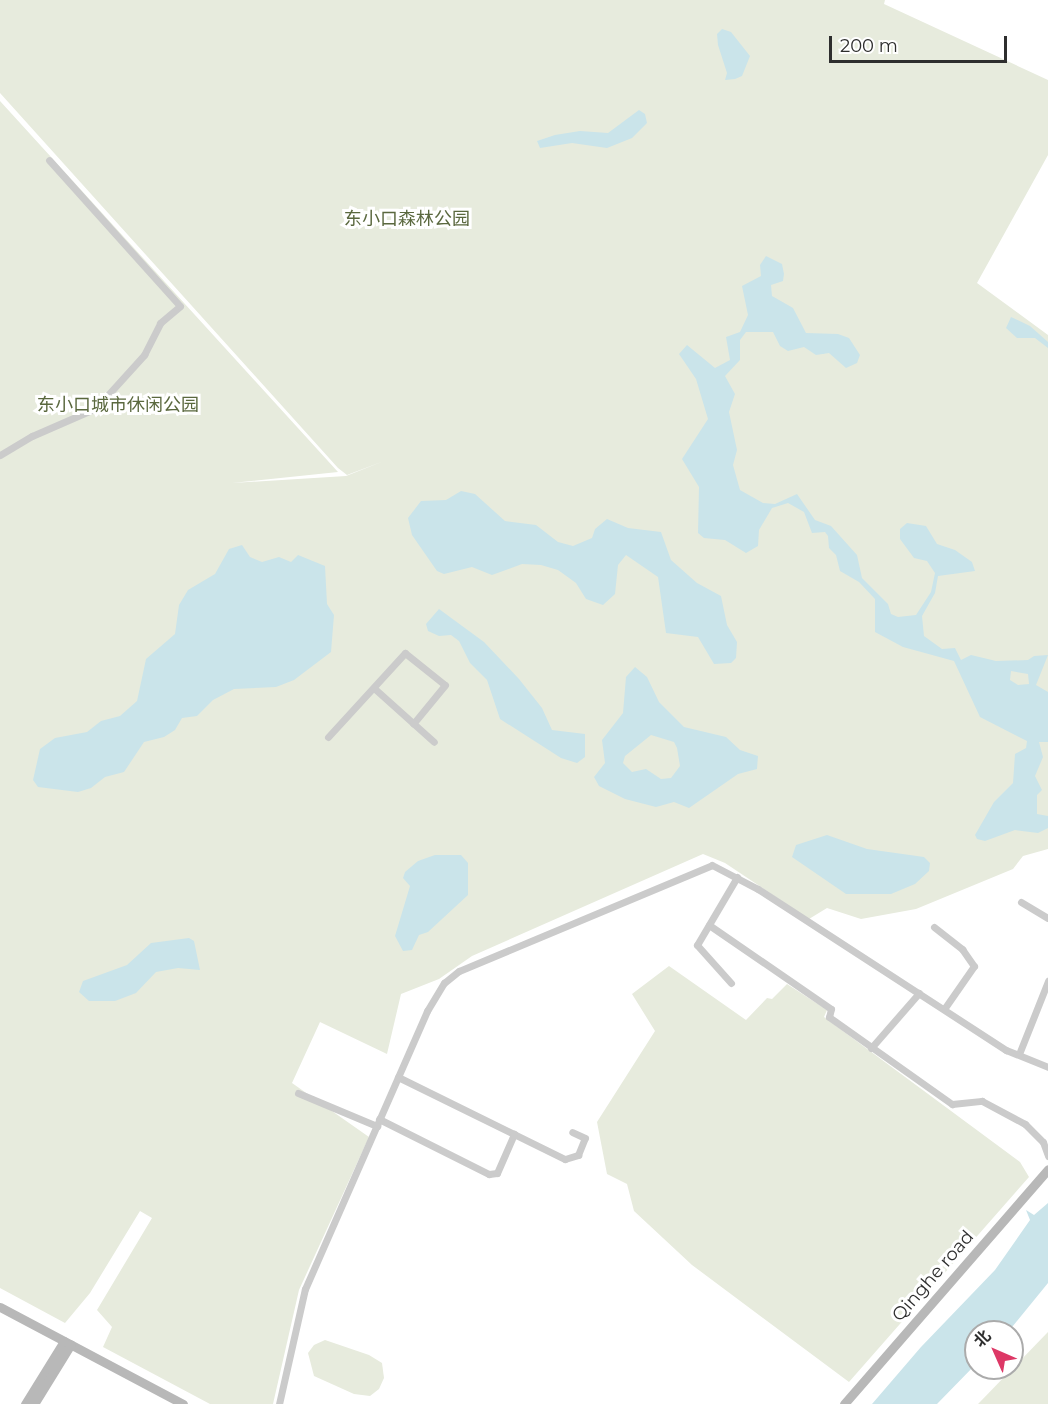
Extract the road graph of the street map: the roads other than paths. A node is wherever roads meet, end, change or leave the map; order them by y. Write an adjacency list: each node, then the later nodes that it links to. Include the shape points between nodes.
1 (49, 160): 2 (street, via 180,306 160,323 144,355 96,408)
2 (0, 455)
3 (375, 689): 4 (street); 4 (street, via 405,653 443,680 445,685); 5 (street, via 355,704)
4 (413, 724): 6 (street)
5 (328, 737)
6 (434, 742)
7 (737, 877): 10 (street); 14 (street); 19 (street, via 712,865 459,971 444,983 427,1011)
8 (1021, 902): 9 (street)
9 (1048, 918)
10 (709, 925): 13 (street, via 697,945); 16 (street, via 831,1009 829,1017)
11 (934, 927): 15 (street, via 962,949 974,966)
12 (1048, 981): 17 (street)
13 (732, 983)
14 (918, 993): 15 (street); 16 (street)
15 (944, 1009): 17 (street)
16 (871, 1048): 24 (street, via 952,1104 982,1101 1003,1110 1043,1142)
17 (1019, 1054): 18 (street)
18 (1048, 1067)
19 (398, 1077): 21 (street); 23 (street)
20 (298, 1093): 21 (street)
21 (378, 1122): 23 (street, via 489,1174 496,1173); 31 (street, via 305,1289)
22 (572, 1132): 23 (street, via 585,1138 578,1155 565,1159)
23 (514, 1134)
24 (1048, 1156)
25 (1048, 1169): 32 (street, Qinghe road)
26 (0, 1307): 27 (street)
27 (67, 1342): 28 (street); 29 (street); 30 (street)
28 (24, 1404)
29 (34, 1404)
30 (183, 1404)
31 (279, 1404)
32 (844, 1404)

